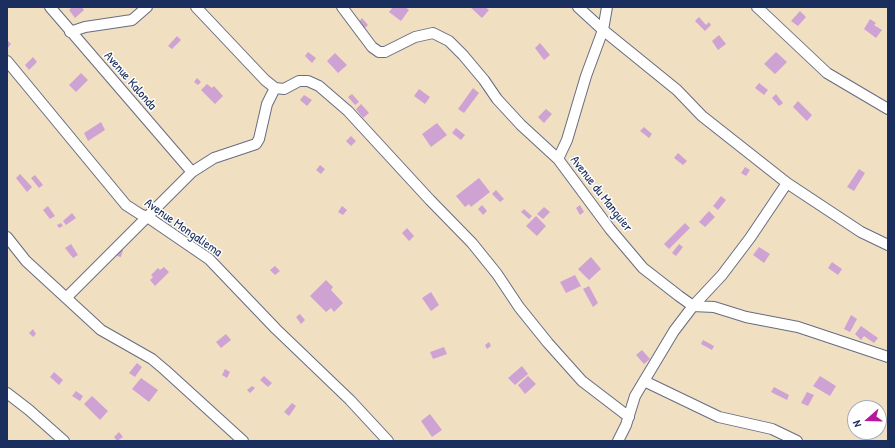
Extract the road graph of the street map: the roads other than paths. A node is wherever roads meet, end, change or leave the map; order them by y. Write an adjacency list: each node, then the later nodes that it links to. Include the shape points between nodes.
1 (50, 7): 9 (street, Avenue Kalonda)
2 (147, 7): 9 (street, via 132,20 85,27)
3 (196, 7): 11 (street)
4 (342, 7): 13 (street, Avenue du Manguier, via 372,47 379,52 385,52 415,37 433,33 449,42 484,80 496,99)
5 (578, 7): 8 (street)
6 (607, 7): 8 (street)
7 (757, 7): 12 (street, via 827,73)
8 (603, 30): 13 (street, via 567,140); 15 (street, via 677,90 702,116)
9 (70, 32): 14 (street, Avenue Kalonda)
10 (7, 61): 16 (street, Avenue Mongaliema, via 126,204)
11 (275, 88): 14 (street, via 267,104 256,144 214,158); 24 (street, via 284,89 299,81 308,81 319,86 348,111 472,243 519,307 582,381)
12 (888, 109)
13 (558, 159): 20 (street, Avenue du Manguier, via 610,229 643,268)
14 (192, 172): 16 (street)
15 (787, 183): 18 (street, via 861,232); 20 (street, via 722,275)
16 (146, 217): 19 (street); 27 (street, Avenue Mongaliema, via 209,259)
17 (7, 237): 19 (street, via 26,261)
18 (888, 245)
19 (66, 298): 26 (street, via 101,330 152,359)
20 (693, 306): 21 (street, via 714,307 746,317 798,327); 22 (street, via 674,331)
21 (888, 358)
22 (644, 381): 24 (street, via 632,402); 29 (street, via 719,417 772,429)
23 (7, 393): 25 (street)
24 (629, 417): 28 (street)
25 (64, 441)
26 (243, 441)
27 (388, 441)
28 (618, 441)
29 (797, 441)

